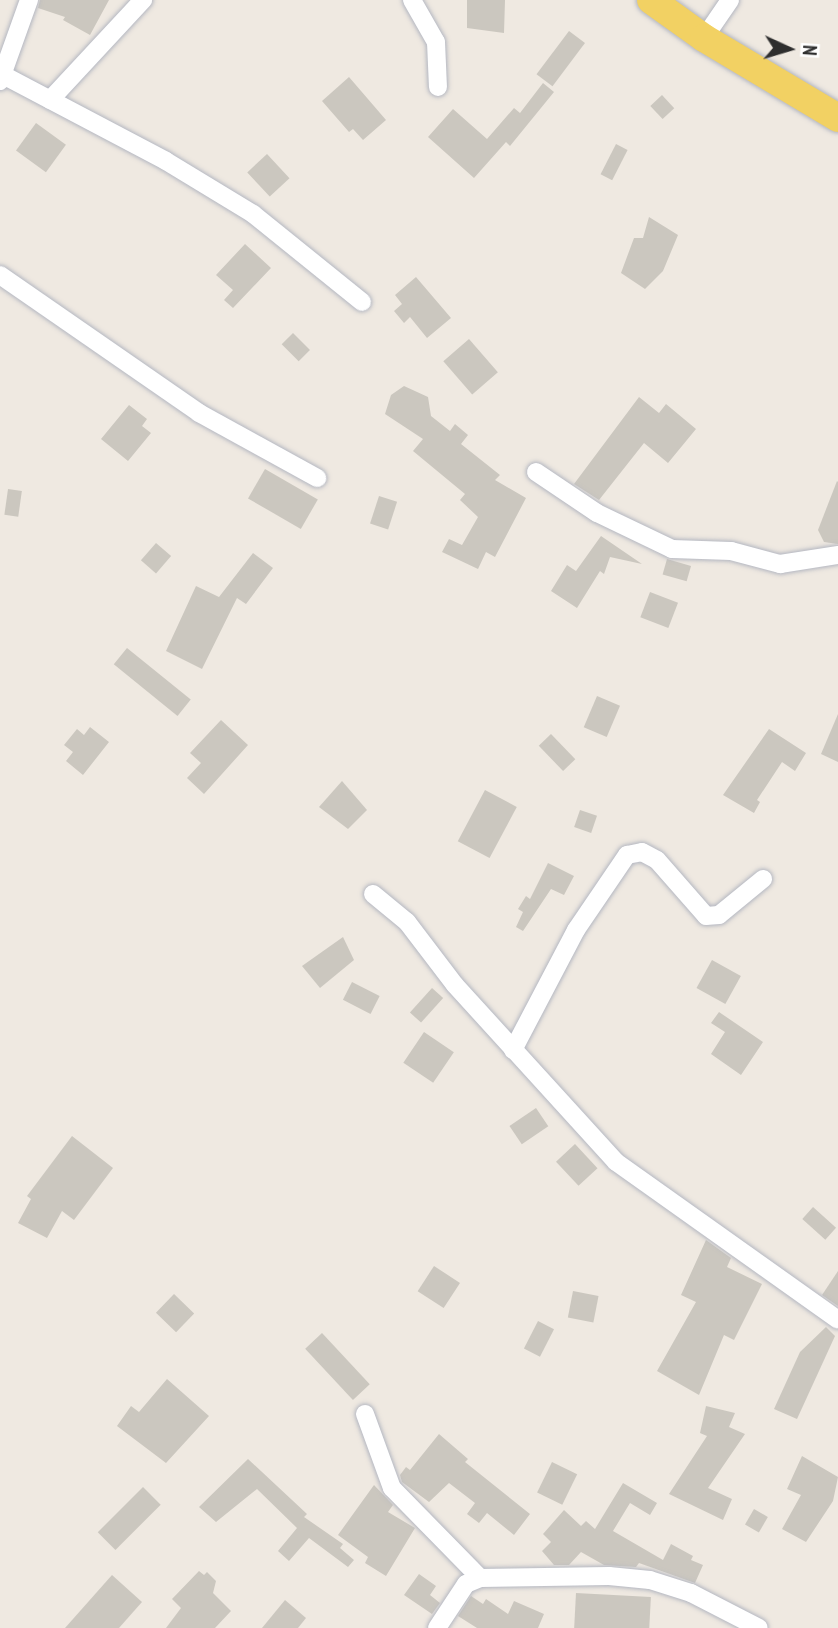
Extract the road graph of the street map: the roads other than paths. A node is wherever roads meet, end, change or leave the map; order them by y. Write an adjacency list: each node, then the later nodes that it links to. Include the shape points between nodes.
1 (29, 0): 7 (street)
2 (143, 0): 9 (street)
3 (412, 0): 8 (street, via 436,42)
4 (651, 0): 6 (main road)
5 (730, 0): 6 (street)
6 (704, 38): 10 (main road)
7 (1, 78): 9 (street)
8 (438, 87)
9 (50, 100): 12 (street, via 166,161 253,214)
10 (838, 118)
11 (0, 275): 14 (street, via 199,413)
12 (362, 302)
13 (536, 472): 15 (street, via 597,513 672,549 731,551 780,564)
14 (317, 478)
15 (838, 555)
16 (763, 878): 18 (street, via 719,915 706,916 657,860 642,852 627,855 576,930)
17 (373, 894): 18 (street, via 407,922)
18 (513, 1050): 19 (street, via 616,1162)
19 (838, 1320)
20 (365, 1414): 21 (street, via 392,1488)
21 (480, 1578): 22 (street, via 466,1584); 23 (street, via 609,1576 650,1580 691,1593)
22 (438, 1628)
23 (759, 1628)

